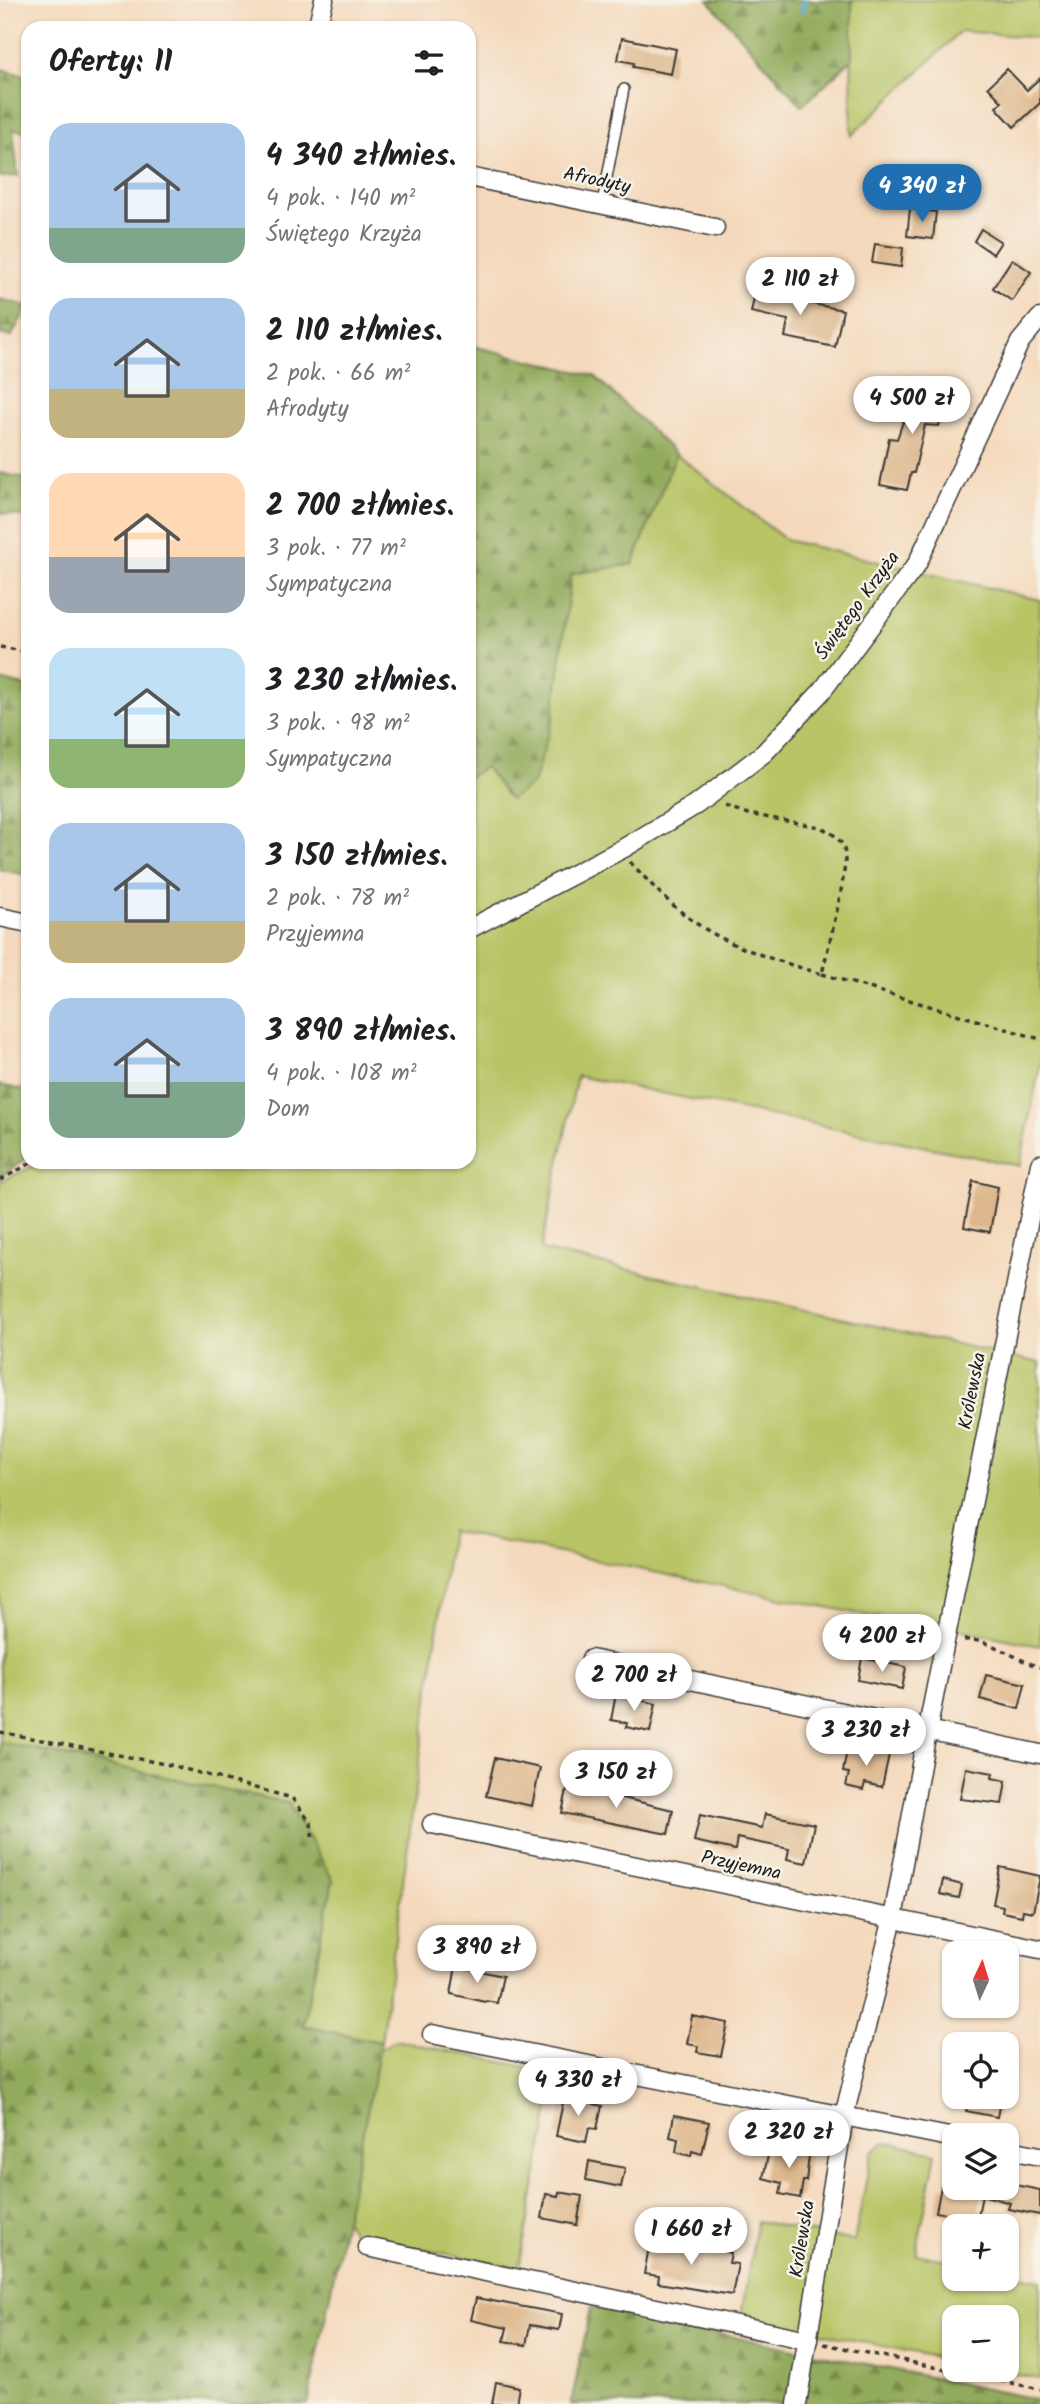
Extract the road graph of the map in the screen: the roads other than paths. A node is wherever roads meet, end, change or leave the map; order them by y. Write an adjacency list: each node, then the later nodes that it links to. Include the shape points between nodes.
1 (324, 0): 2 (street)
2 (319, 21)
3 (624, 89): 5 (lane)
4 (476, 178): 5 (street, Afrodyty)
5 (602, 203): 6 (street, Afrodyty)
6 (715, 228)
7 (1040, 318): 10 (street, Świętego Krzyża, via 1020,342 917,564 821,691 764,753 696,805)
8 (0, 918): 9 (street)
9 (21, 922)
10 (476, 925)
11 (1040, 1164): 13 (street, Królewska)
12 (591, 1659): 13 (street)
13 (927, 1732): 14 (street); 16 (street, Królewska)
14 (1040, 1754)
15 (432, 1824): 16 (street, Przyjemna)
16 (893, 1918): 17 (street, Przyjemna); 19 (street, Królewska)
17 (1040, 1949)
18 (432, 2034): 19 (street)
19 (844, 2116): 20 (street); 24 (street, Królewska)
20 (942, 2136)
21 (1019, 2152): 22 (street)
22 (1040, 2156)
23 (367, 2247): 24 (street)
24 (808, 2340): 25 (street, Królewska)
25 (797, 2404)

